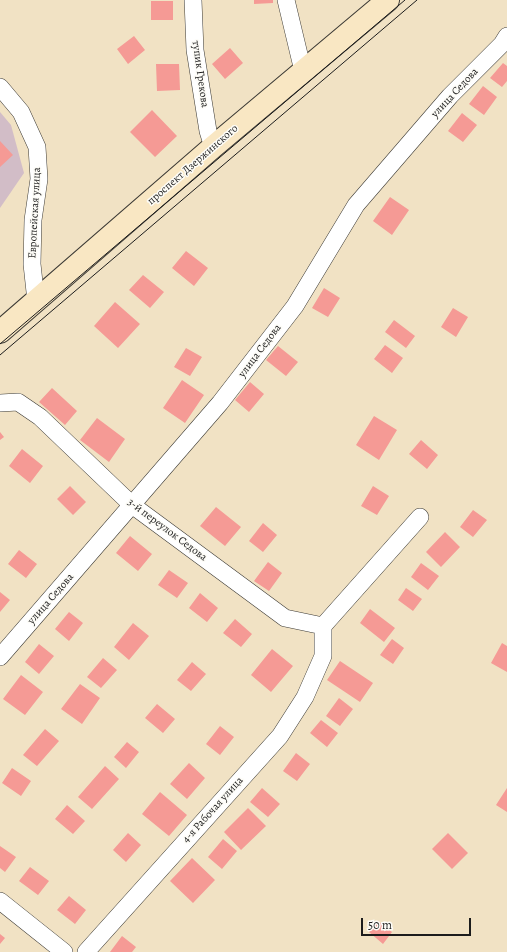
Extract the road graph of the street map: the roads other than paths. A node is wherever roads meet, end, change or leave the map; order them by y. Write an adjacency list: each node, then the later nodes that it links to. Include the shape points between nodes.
1 (193, 0): 7 (street, тупик Грекова, via 195,50)
2 (286, 0): 5 (street)
3 (388, 0): 5 (main road, проспект Дзержинского)
4 (507, 36): 11 (street, улица Седова, via 450,96 356,205 295,306 220,403)
5 (303, 71): 7 (main road, проспект Дзержинского)
6 (0, 87): 8 (street, Европейская улица, via 21,112 37,147 39,179 33,220 32,264)
7 (213, 147): 8 (main road, проспект Дзержинского)
8 (36, 301): 9 (main road, проспект Дзержинского)
9 (0, 332)
10 (0, 403): 11 (street, 3-й переулок Седова, via 18,402 40,417)
11 (132, 505): 13 (street, 3-й переулок Седова, via 285,618); 14 (street, улица Седова)
12 (420, 517): 13 (street)
13 (322, 626): 17 (street, 4-я Рабочая улица, via 323,656 304,697 280,736)
14 (0, 657)
15 (0, 901): 16 (street)
16 (64, 952)
17 (86, 952)

